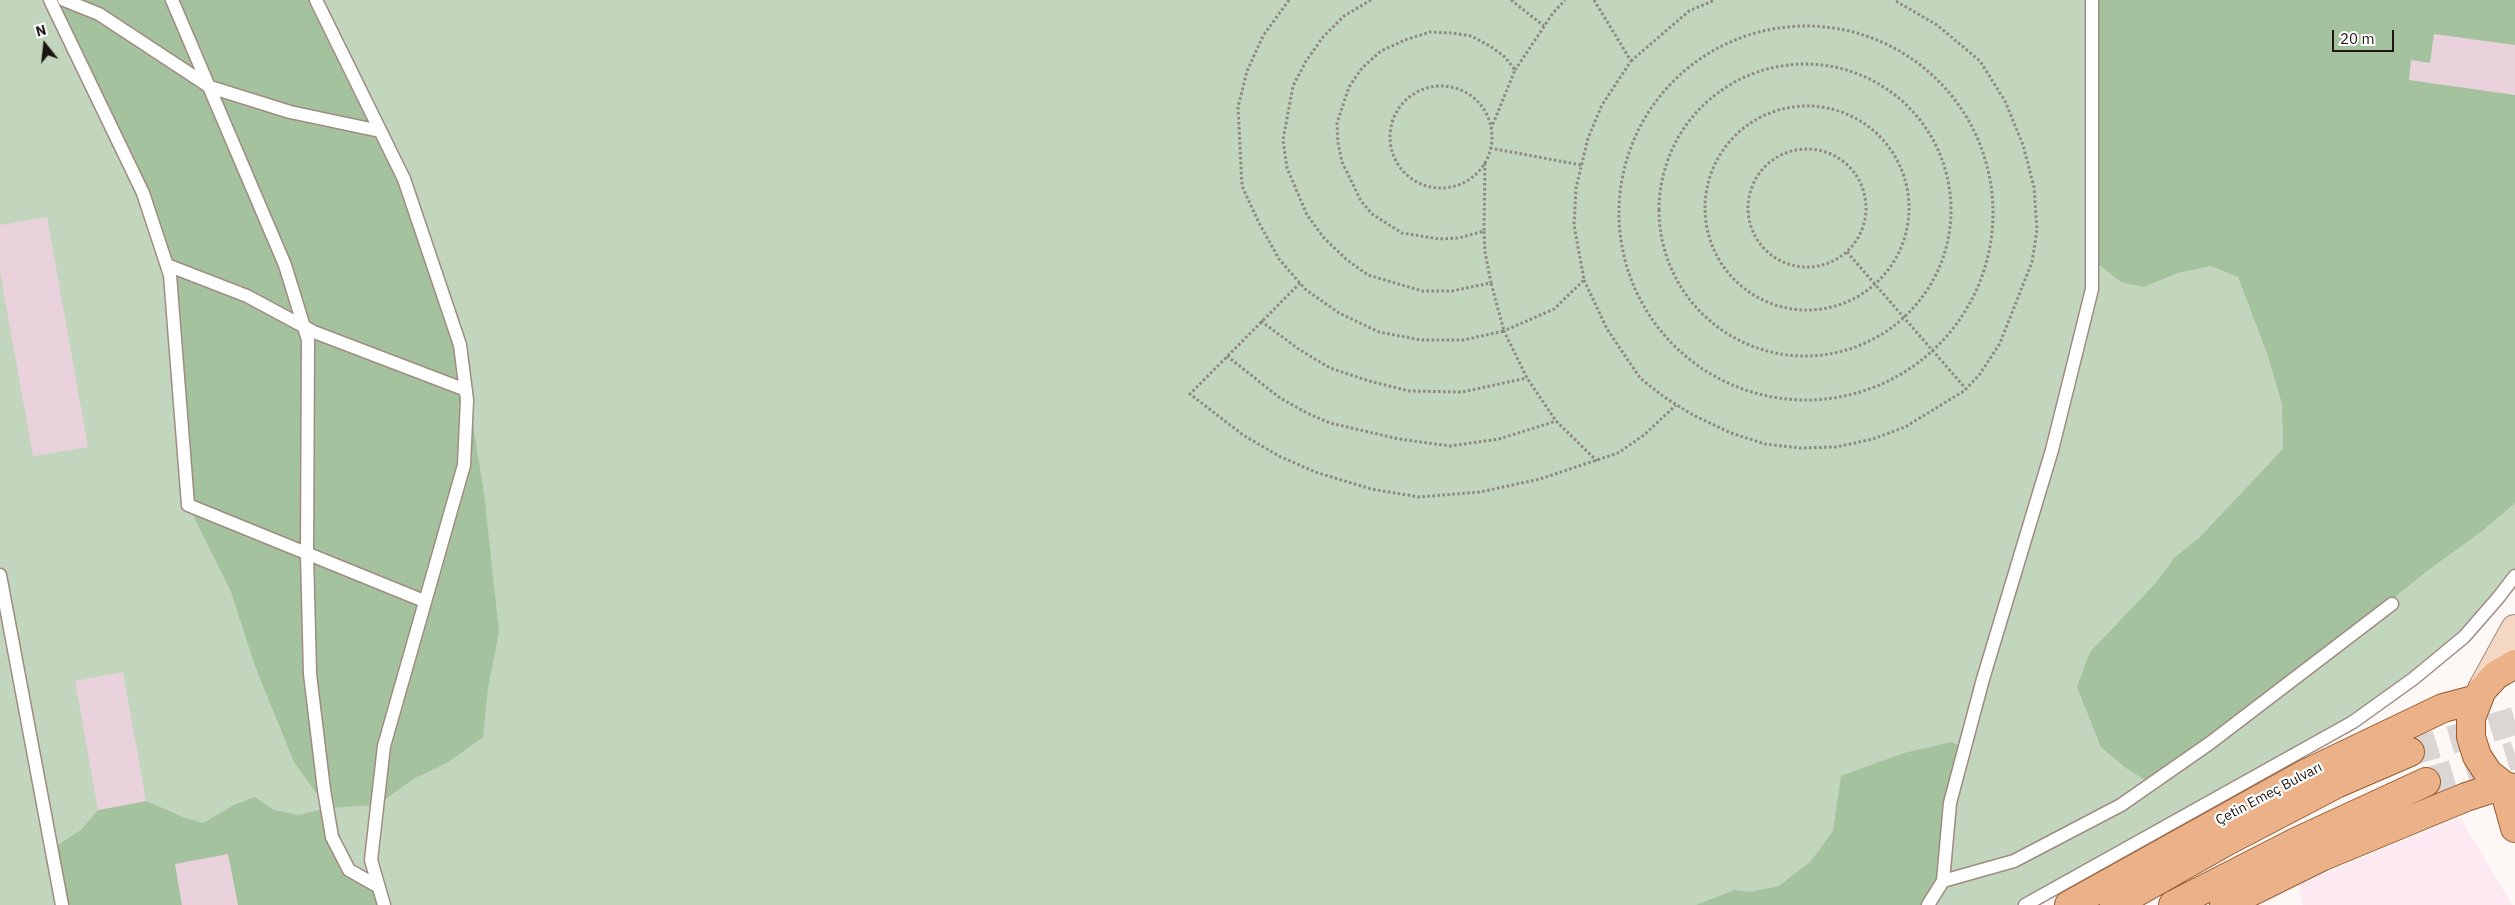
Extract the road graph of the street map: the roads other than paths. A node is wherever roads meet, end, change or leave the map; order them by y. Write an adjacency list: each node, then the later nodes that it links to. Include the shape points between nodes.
1 (50, 0): 8 (lane, via 142,193)
2 (64, 0): 6 (lane, via 99,14)
3 (172, 0): 6 (lane)
4 (316, 0): 7 (lane)
5 (2092, 0): 23 (lane, via 2092,289 2052,450 1983,678 1950,803)
6 (210, 87): 7 (lane, via 290,112); 9 (lane, via 286,265)
7 (380, 131): 10 (lane, via 404,179 460,345)
8 (167, 266): 9 (lane, via 247,296); 11 (lane, via 188,505)
9 (302, 326): 10 (lane); 11 (lane, via 308,340)
10 (466, 390): 14 (lane, via 464,465)
11 (307, 554): 14 (lane); 24 (lane, via 310,674 332,837 349,870)
12 (0, 575): 25 (lane)
13 (2515, 576): 28 (lane, via 2464,637 2353,722)
14 (424, 601): 24 (lane, via 384,746 372,860)
15 (2392, 604): 23 (lane, via 2210,743 2121,805 2014,861)
16 (2515, 629): 18 (main road)
17 (2515, 664): 18 (main road, via 2496,675)
18 (2479, 694): 21 (main road, via 2471,718 2471,737 2477,756 2488,773); 29 (main road, Çetin Emeç Bulvarı, via 2303,775)
19 (2410, 752): 30 (main road, Çetin Emeç Bulvarı, via 2328,789 2227,841)
20 (2426, 782): 31 (main road, via 2305,838)
21 (2509, 787): 22 (main road); 32 (main road, via 2466,797 2321,856)
22 (2515, 828)
23 (1943, 881): 27 (lane)
24 (379, 888): 26 (lane)
25 (62, 905)
26 (384, 905)
27 (1928, 905)
28 (2024, 905)
29 (2069, 905)
30 (2114, 905)
31 (2173, 905)
32 (2224, 905)

